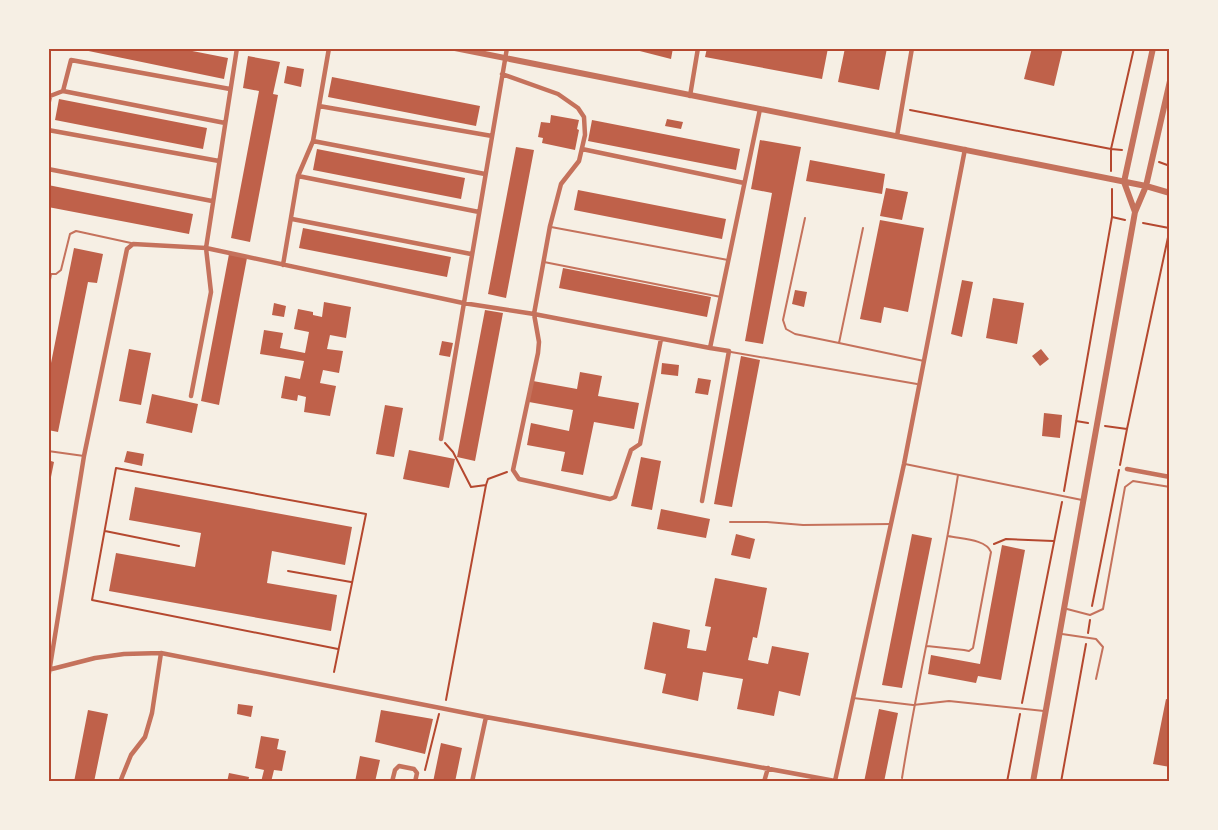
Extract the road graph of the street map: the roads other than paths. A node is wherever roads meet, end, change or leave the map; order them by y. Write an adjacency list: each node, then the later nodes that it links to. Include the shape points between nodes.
1 (237, 48): 11 (street)
2 (329, 48): 15 (street)
3 (455, 48): 8 (street)
4 (507, 48): 8 (street)
5 (698, 48): 13 (street)
6 (912, 48): 20 (street)
7 (1153, 48): 28 (street)
8 (505, 58): 9 (street); 13 (street)
9 (502, 74): 19 (street); 22 (street, via 558,94 578,108 585,126)
10 (1170, 81): 30 (street)
11 (230, 89): 12 (street, via 71,60); 17 (street)
12 (63, 91): 14 (street, via 50,96); 17 (street)
13 (690, 96): 16 (street)
14 (48, 106)
15 (319, 106): 19 (street); 21 (street)
16 (760, 109): 20 (street); 29 (street)
17 (225, 123): 24 (street)
18 (48, 130): 24 (street)
19 (492, 136): 26 (street)
20 (897, 136): 23 (street)
21 (313, 141): 26 (street); 27 (street)
22 (582, 149): 29 (street); 37 (street, via 574,170 561,184)
23 (965, 149): 28 (street); 54 (street)
24 (219, 161): 32 (street)
25 (48, 169): 32 (street)
26 (485, 174): 33 (street)
27 (298, 176): 33 (street); 36 (street)
28 (1124, 182): 30 (street); 34 (street)
29 (744, 183): 42 (street)
30 (1146, 186): 31 (street); 34 (street)
31 (1170, 193)
32 (212, 201): 40 (street)
33 (479, 212): 41 (street)
34 (1135, 212): 66 (street)
35 (805, 218): 51 (lane, via 783,320 786,329 795,334)
36 (292, 219): 41 (street); 44 (street)
37 (550, 226): 42 (lane); 43 (street)
38 (863, 228): 51 (lane)
39 (133, 244): 40 (street); 45 (lane, via 76,231 70,234 61,270); 59 (street, via 126,249)
40 (206, 248): 44 (street); 56 (street, via 211,292)
41 (471, 254): 48 (street)
42 (728, 260): 47 (street)
43 (544, 262): 47 (lane); 49 (street)
44 (284, 265): 48 (street)
45 (50, 274): 46 (lane)
46 (48, 291)
47 (721, 297): 52 (street)
48 (463, 303): 49 (street); 57 (street)
49 (534, 314): 50 (street); 50 (street, via 538,353 513,470 519,479 610,499 615,496 631,450 640,444)
50 (661, 339): 52 (street)
51 (838, 343): 54 (lane)
52 (710, 348): 53 (street)
53 (729, 351): 55 (lane); 65 (street)
54 (924, 361): 55 (street)
55 (920, 385): 60 (street)
56 (191, 396)
57 (441, 439)
58 (48, 451): 59 (lane)
59 (84, 456): 74 (street)
60 (904, 464): 62 (lane); 68 (street)
61 (1127, 469): 63 (street)
62 (958, 475): 66 (lane); 69 (lane)
63 (1170, 477)
64 (1170, 487): 70 (lane, via 1133,481 1125,487 1103,609 1090,615)
65 (702, 501)
66 (1084, 501): 70 (street)
67 (730, 522): 68 (lane)
68 (891, 524): 77 (street)
69 (948, 536): 72 (lane); 72 (lane, via 983,544 991,552 973,648 964,651)
70 (1064, 608): 71 (street)
71 (1059, 633): 76 (lane, via 1096,639 1103,647); 79 (street)
72 (927, 646): 78 (lane)
73 (160, 653): 74 (street, via 95,658); 80 (street); 83 (street, via 145,737 131,754)
74 (49, 670): 75 (street)
75 (48, 679)
76 (1096, 679)
77 (853, 698): 78 (lane); 88 (street)
78 (913, 705): 79 (lane, via 949,701); 82 (lane)
79 (1044, 711): 89 (street)
80 (486, 717): 81 (street); 86 (street)
81 (768, 768): 87 (street); 88 (street)
82 (902, 778)
83 (120, 782)
84 (393, 782): 85 (street, via 399,766 414,769)
85 (416, 782)
86 (472, 782)
87 (764, 782)
88 (835, 782)
89 (1033, 782)

